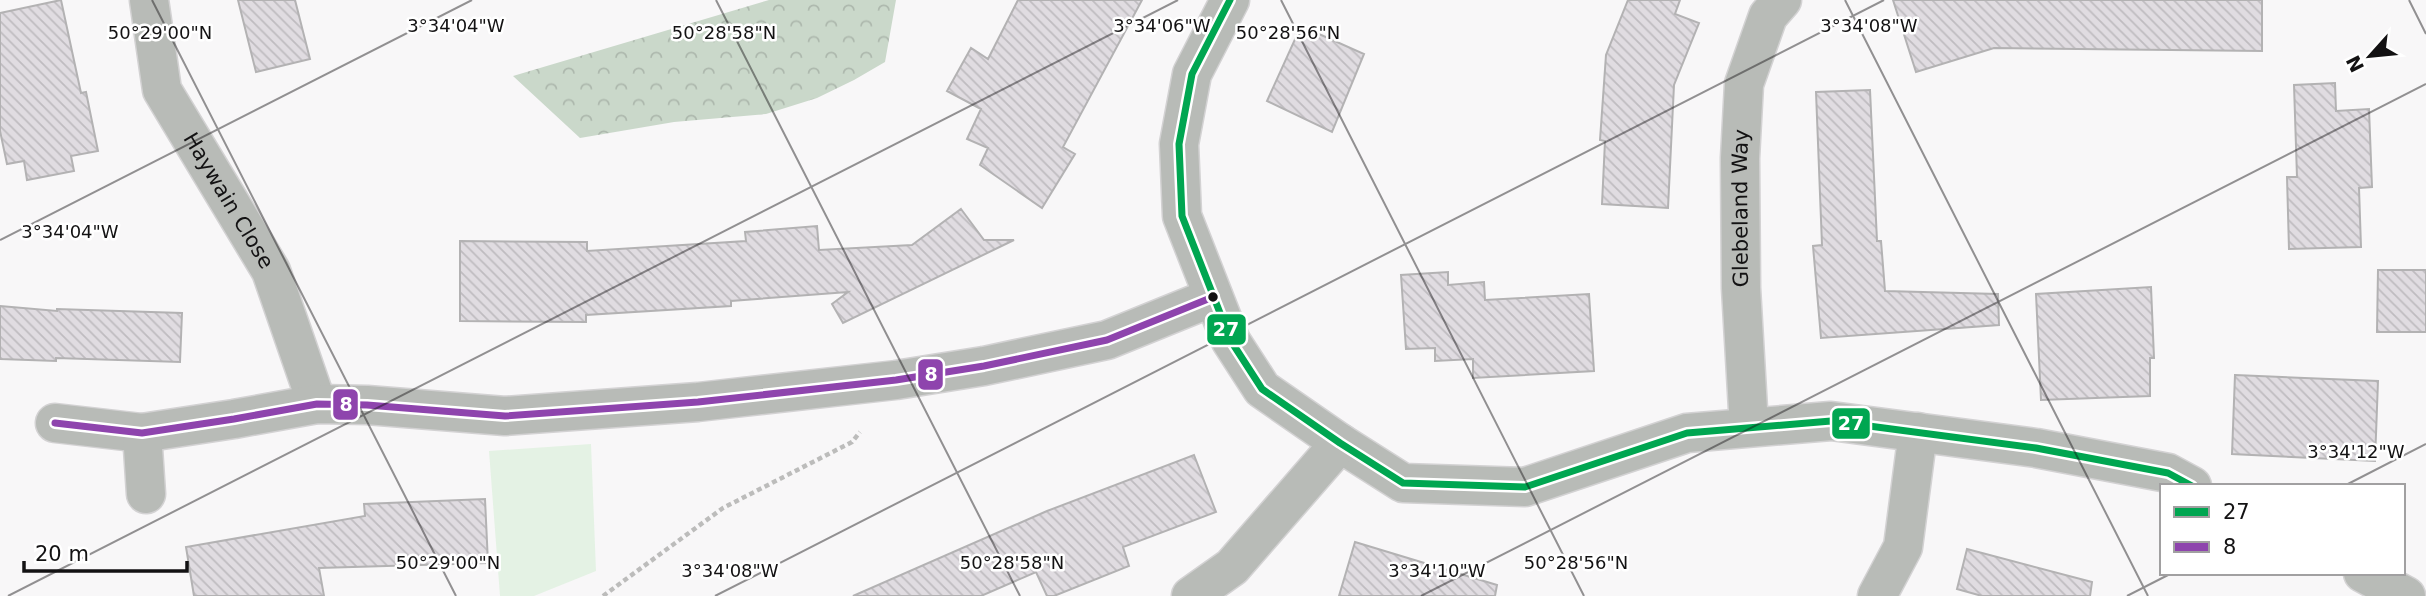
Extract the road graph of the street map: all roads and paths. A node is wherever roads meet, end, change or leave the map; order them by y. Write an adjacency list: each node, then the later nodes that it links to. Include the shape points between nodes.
1 (149, 0): 6 (street, Haywain Close, via 162,90 271,271)
2 (1230, 0): 4 (street, via 1192,74 1179,144 1182,216)
3 (1782, 0): 8 (street, Glebeland Way, via 1768,16 1744,84 1741,288)
4 (1213, 297): 5 (street, via 1107,340); 11 (street, via 1231,341 1262,389)
5 (897, 380): 6 (street, via 698,402 505,416); 15 (path, via 852,442 723,508)
6 (317, 404): 10 (street)
7 (55, 423): 10 (street)
8 (1749, 427): 9 (street, via 1831,421); 11 (street, via 1687,433 1525,487 1403,482)
9 (1918, 432): 12 (street, via 2168,473); 17 (street, via 1903,547)
10 (142, 433): 13 (street)
11 (1340, 443): 16 (street, via 1232,567)
12 (2188, 484)
13 (146, 494)
14 (2366, 575): 18 (street)
15 (603, 596)
16 (1191, 596)
17 (1877, 596)
18 (2406, 596)

